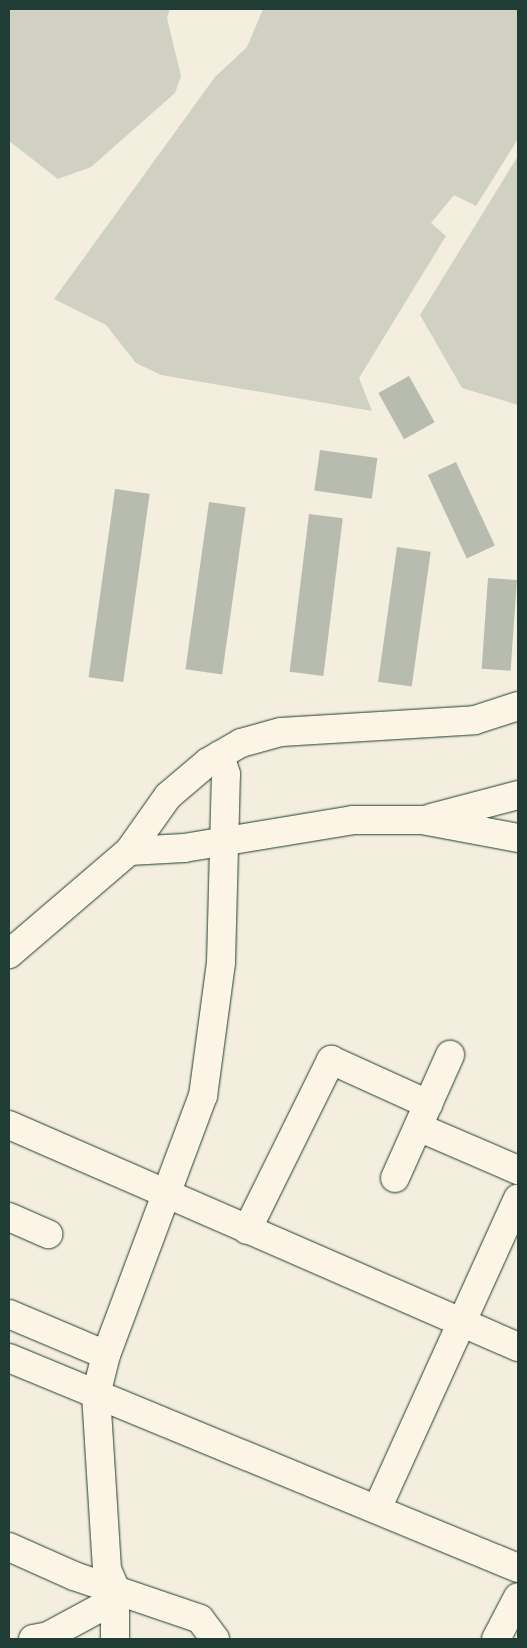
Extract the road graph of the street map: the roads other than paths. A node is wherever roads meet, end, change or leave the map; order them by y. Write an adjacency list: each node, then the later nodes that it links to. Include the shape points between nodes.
1 (518, 706): 2 (street, via 475,720 281,732 241,743)
2 (220, 755): 6 (street, via 226,774); 7 (street, via 168,796)
3 (518, 795): 4 (street)
4 (422, 820): 5 (street); 6 (street, via 353,820)
5 (518, 838)
6 (222, 843): 7 (street); 14 (street, via 221,962 203,1096)
7 (129, 851): 8 (street)
8 (9, 954)
9 (450, 1056): 10 (street)
10 (423, 1116): 12 (street); 13 (street); 17 (street, via 331,1060)
11 (9, 1125): 14 (street)
12 (518, 1170)
13 (394, 1178)
14 (167, 1194): 17 (street); 22 (street)
15 (518, 1198): 20 (street)
16 (9, 1217): 18 (street)
17 (247, 1230): 20 (street)
18 (48, 1234)
19 (9, 1314): 22 (street)
20 (464, 1322): 21 (street); 25 (street)
21 (518, 1347)
22 (106, 1355): 24 (street)
23 (9, 1358): 24 (street)
24 (96, 1395): 25 (street); 28 (street, via 107,1569)
25 (377, 1509): 27 (street)
26 (9, 1547): 28 (street, via 74,1576)
27 (518, 1568)
28 (115, 1588): 30 (street, via 111,1602 48,1636); 31 (street); 32 (street, via 200,1619)
29 (518, 1597): 33 (street)
30 (33, 1639)
31 (115, 1639)
32 (215, 1639)
33 (496, 1639)

